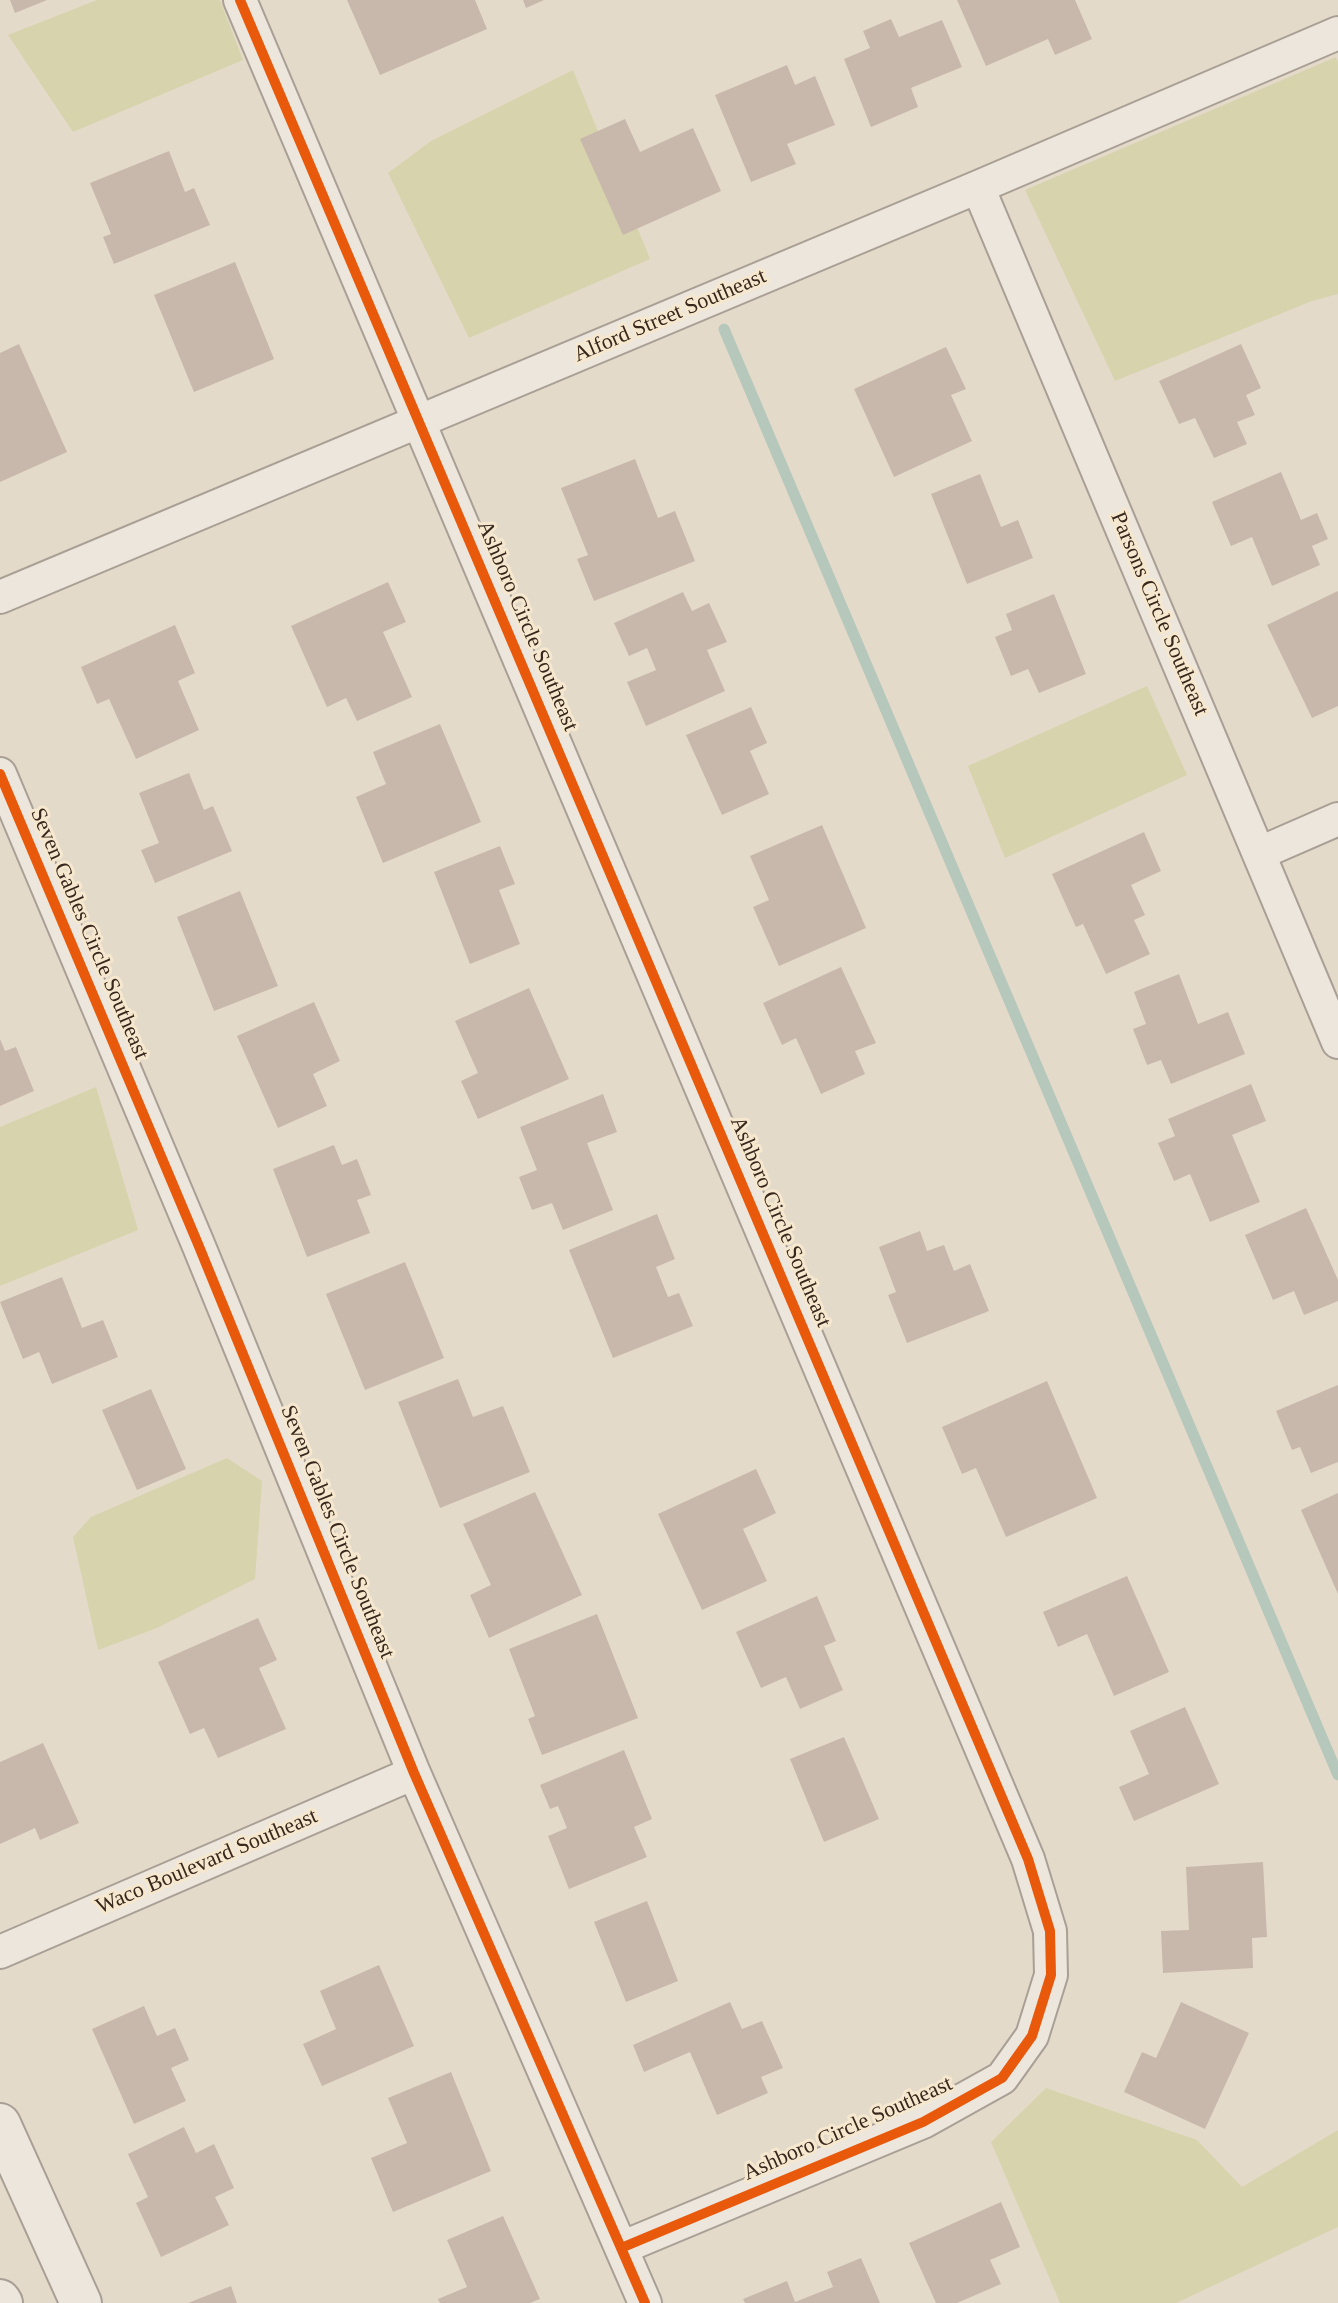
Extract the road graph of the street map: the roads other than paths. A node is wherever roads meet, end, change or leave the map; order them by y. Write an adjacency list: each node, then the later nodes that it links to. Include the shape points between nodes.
1 (240, 0): 4 (street, Ashboro Circle Southeast)
2 (1338, 33): 3 (street, Alford Street Southeast)
3 (978, 187): 4 (street, Alford Street Southeast); 8 (street, Parsons Circle Southeast)
4 (419, 422): 5 (street, Alford Street Southeast); 13 (street, Ashboro Circle Southeast, via 1028,1859 1050,1931 1051,1975 1032,2036 1002,2078 923,2122)
5 (0, 597)
6 (0, 774): 10 (street, Seven Gables Circle Southeast)
7 (1338, 819): 8 (street)
8 (1260, 853): 9 (street, Parsons Circle Southeast)
9 (1338, 1042)
10 (414, 1773): 11 (street, Waco Boulevard Southeast); 13 (street, Seven Gables Circle Southeast)
11 (0, 1952)
12 (0, 2124): 14 (street)
13 (621, 2248): 15 (street, Seven Gables Circle Southeast)
14 (81, 2303)
15 (645, 2303)

